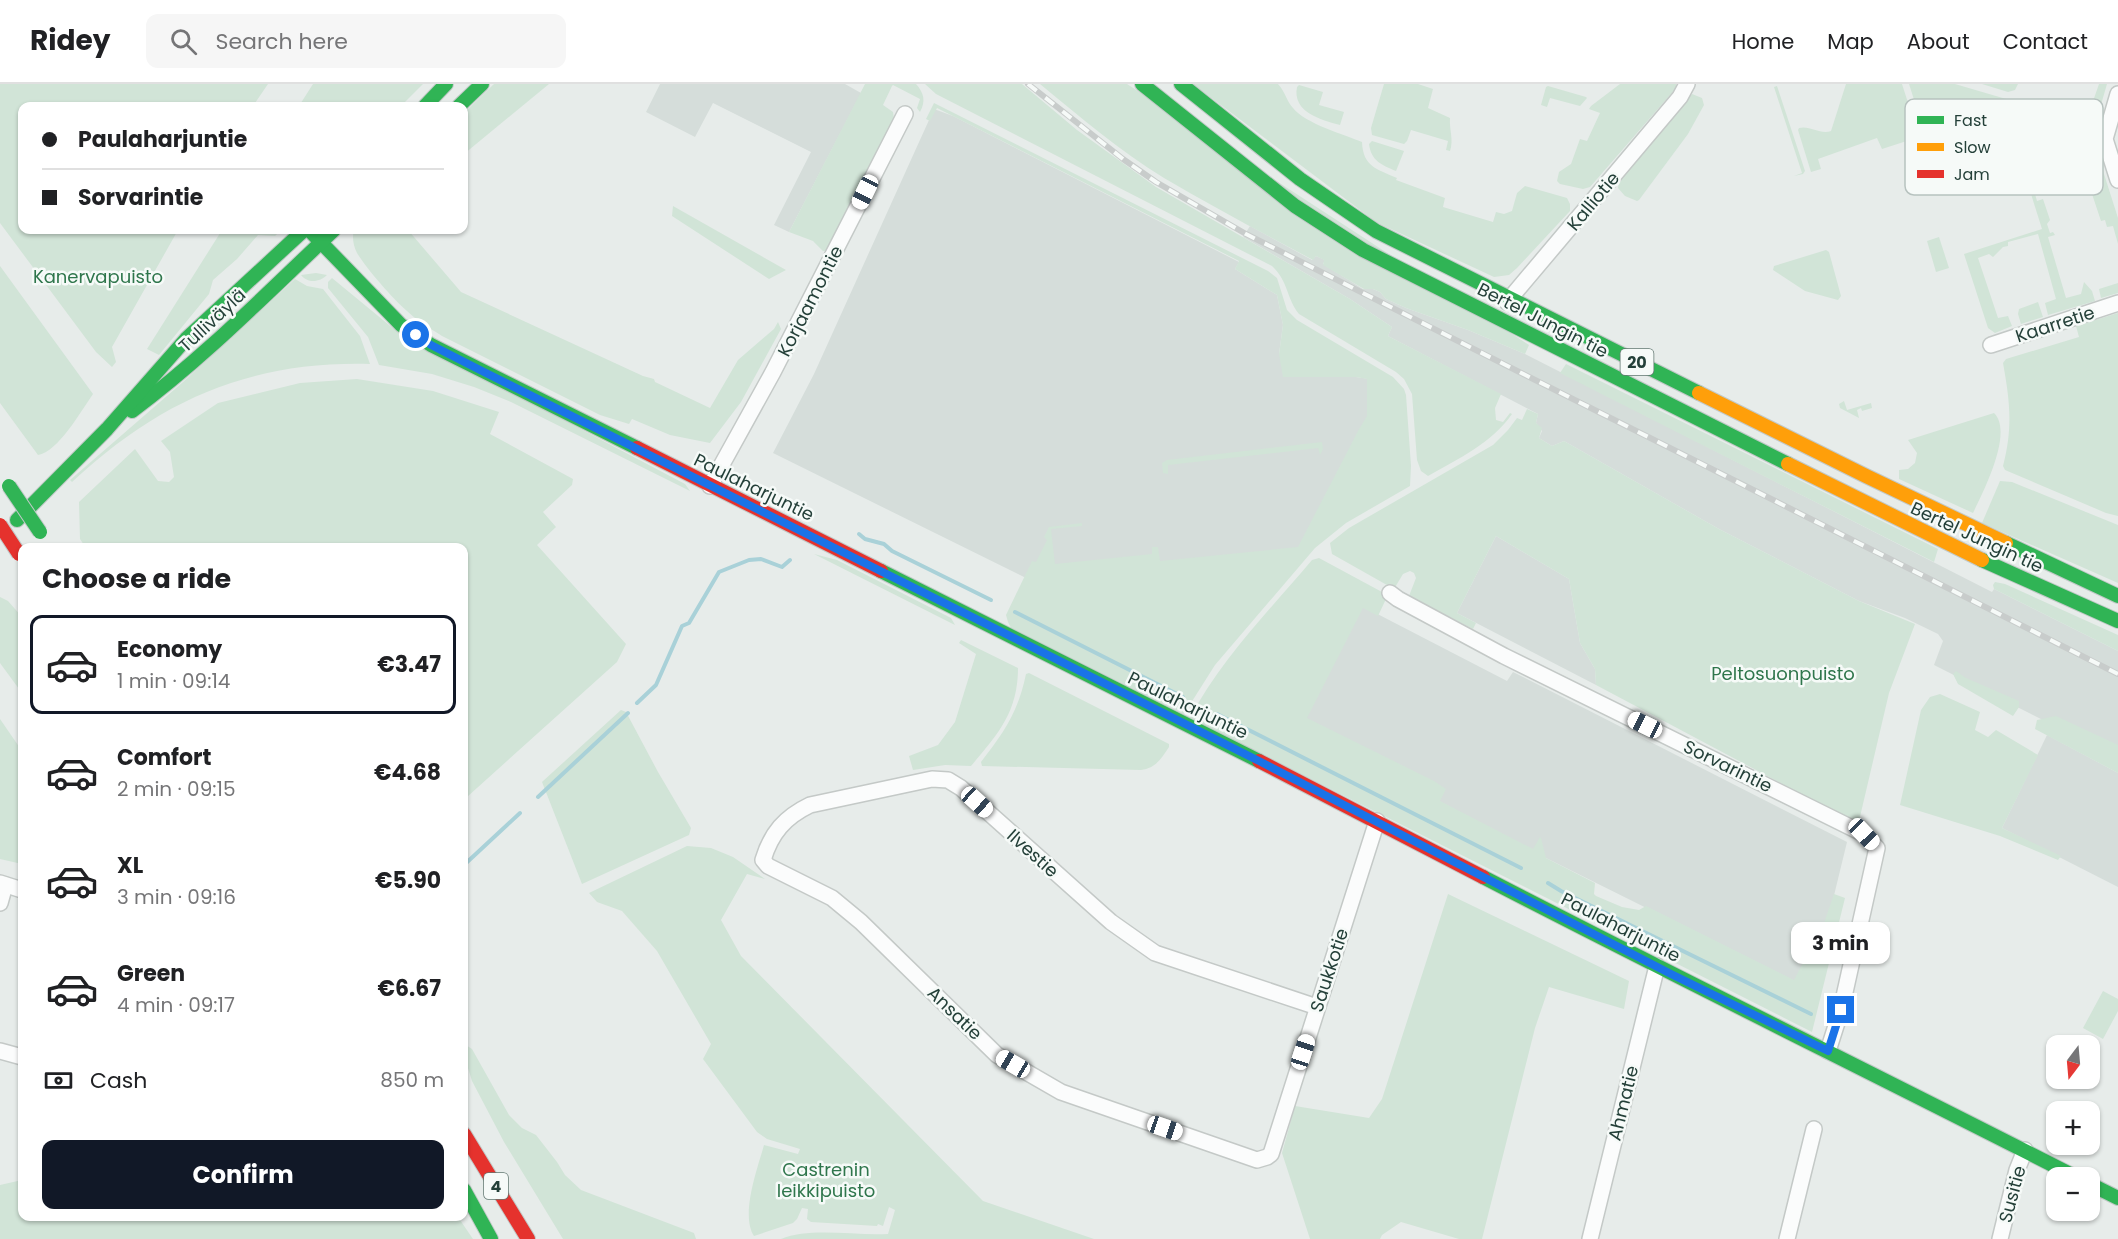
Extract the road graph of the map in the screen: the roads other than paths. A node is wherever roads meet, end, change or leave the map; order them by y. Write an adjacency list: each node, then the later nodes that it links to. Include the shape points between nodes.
1 (446, 84): 7 (main road)
2 (482, 84): 8 (main road)
3 (1142, 84): 17 (main road, Bertel Jungin tie / 20, via 1325,227)
4 (1181, 84): 15 (main road, Bertel Jungin tie / 20, via 1337,207)
5 (1688, 84): 15 (street, Kalliotie)
6 (2118, 94): 10 (street, via 2105,139)
7 (428, 102)
8 (463, 102)
9 (905, 114): 21 (street, Korjaamontie)
10 (2118, 180)
11 (300, 234): 19 (main road, Tulliväylä, via 186,339)
12 (314, 234): 14 (main road, Paulaharjuntie)
13 (330, 234): 14 (main road, Tulliväylä)
14 (322, 241): 19 (main road, Tulliväylä, via 206,352); 21 (main road, Paulaharjuntie, via 401,325 431,345)
15 (1509, 298): 17 (street, Kalliotie); 27 (main road, Bertel Jungin tie / 20)
16 (2118, 303): 18 (street, Kaarretie)
17 (1497, 318): 28 (main road, Bertel Jungin tie / 20, via 1961,551)
18 (1991, 345)
19 (107, 429): 24 (main road, Tulliväylä)
20 (0, 472): 23 (main road, bridge)
21 (710, 486): 29 (main road, Paulaharjuntie)
22 (0, 525): 25 (main road, bridge)
23 (43, 536)
24 (0, 538)
25 (18, 552)
26 (1390, 592): 37 (street, Sorvarintie, via 1504,656 1864,834 1877,848 1841,1010)
27 (2118, 596)
28 (2118, 621)
29 (1377, 821): 34 (main road, Paulaharjuntie); 35 (street, Saukkotie)
30 (764, 860): 35 (street, Ilvestie, via 767,846 782,823 810,805 932,779 948,780 1111,922 1155,953); 42 (street, Ansatie, via 768,866 832,898 861,922 997,1055 1061,1092 1257,1160)
31 (3, 884): 32 (street); 33 (street)
32 (18, 889)
33 (0, 903)
34 (1657, 966): 37 (main road, Paulaharjuntie); 49 (street, Ahmatie)
35 (1317, 1007): 42 (street, Saukkotie)
36 (0, 1051): 38 (street)
37 (1828, 1051): 41 (main road, Paulaharjuntie)
38 (18, 1056)
39 (1814, 1129): 50 (street)
40 (468, 1141): 48 (main road, 4)
41 (2025, 1150): 43 (main road, Paulaharjuntie); 51 (street, Susitie)
42 (1271, 1154)
43 (2057, 1167)
44 (2100, 1189): 46 (main road)
45 (468, 1197): 47 (main road, 4)
46 (2118, 1198)
47 (491, 1239)
48 (528, 1239)
49 (1590, 1239)
50 (1787, 1239)
51 (2000, 1239)

